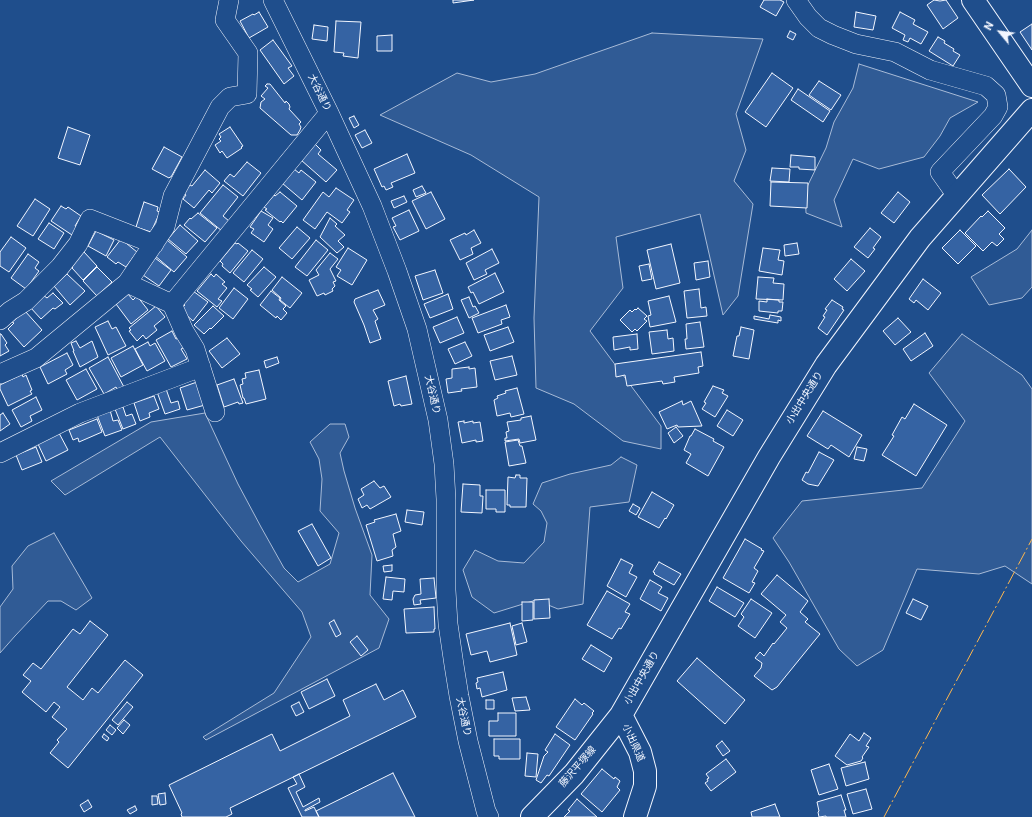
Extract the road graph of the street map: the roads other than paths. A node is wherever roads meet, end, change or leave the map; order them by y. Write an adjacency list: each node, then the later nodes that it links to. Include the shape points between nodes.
1 (229, 0): 9 (street, via 225,20 248,53 247,94 230,97 220,107 173,196 165,227)
2 (273, 0): 7 (street, 大谷通り)
3 (796, 0): 8 (street, via 819,28 833,36 895,52 930,70 986,86 996,95 998,107 993,116 940,172)
4 (973, 0): 5 (main road)
5 (1032, 86)
6 (1032, 110): 8 (main road, 小出中央通り)
7 (329, 113): 11 (street); 18 (street, 大谷通り, via 372,206 397,271 417,329 438,420 446,499 448,624 458,696)
8 (957, 196): 17 (main road, 小出中央通り, via 920,238 826,364 769,457)
9 (154, 244): 10 (street); 12 (street, via 90,219 78,244 60,267 26,301)
10 (127, 283): 11 (street); 14 (street, via 36,358)
11 (172, 304): 13 (street, via 195,349)
12 (0, 320)
13 (201, 367): 15 (street); 16 (street, via 80,413)
14 (0, 374)
15 (216, 412)
16 (0, 453)
17 (621, 715): 19 (main road, 藤沢平塚線, via 574,774); 20 (main road, 小出県道, via 640,752 645,771 645,786)
18 (489, 817)
19 (532, 817)
20 (634, 817)

